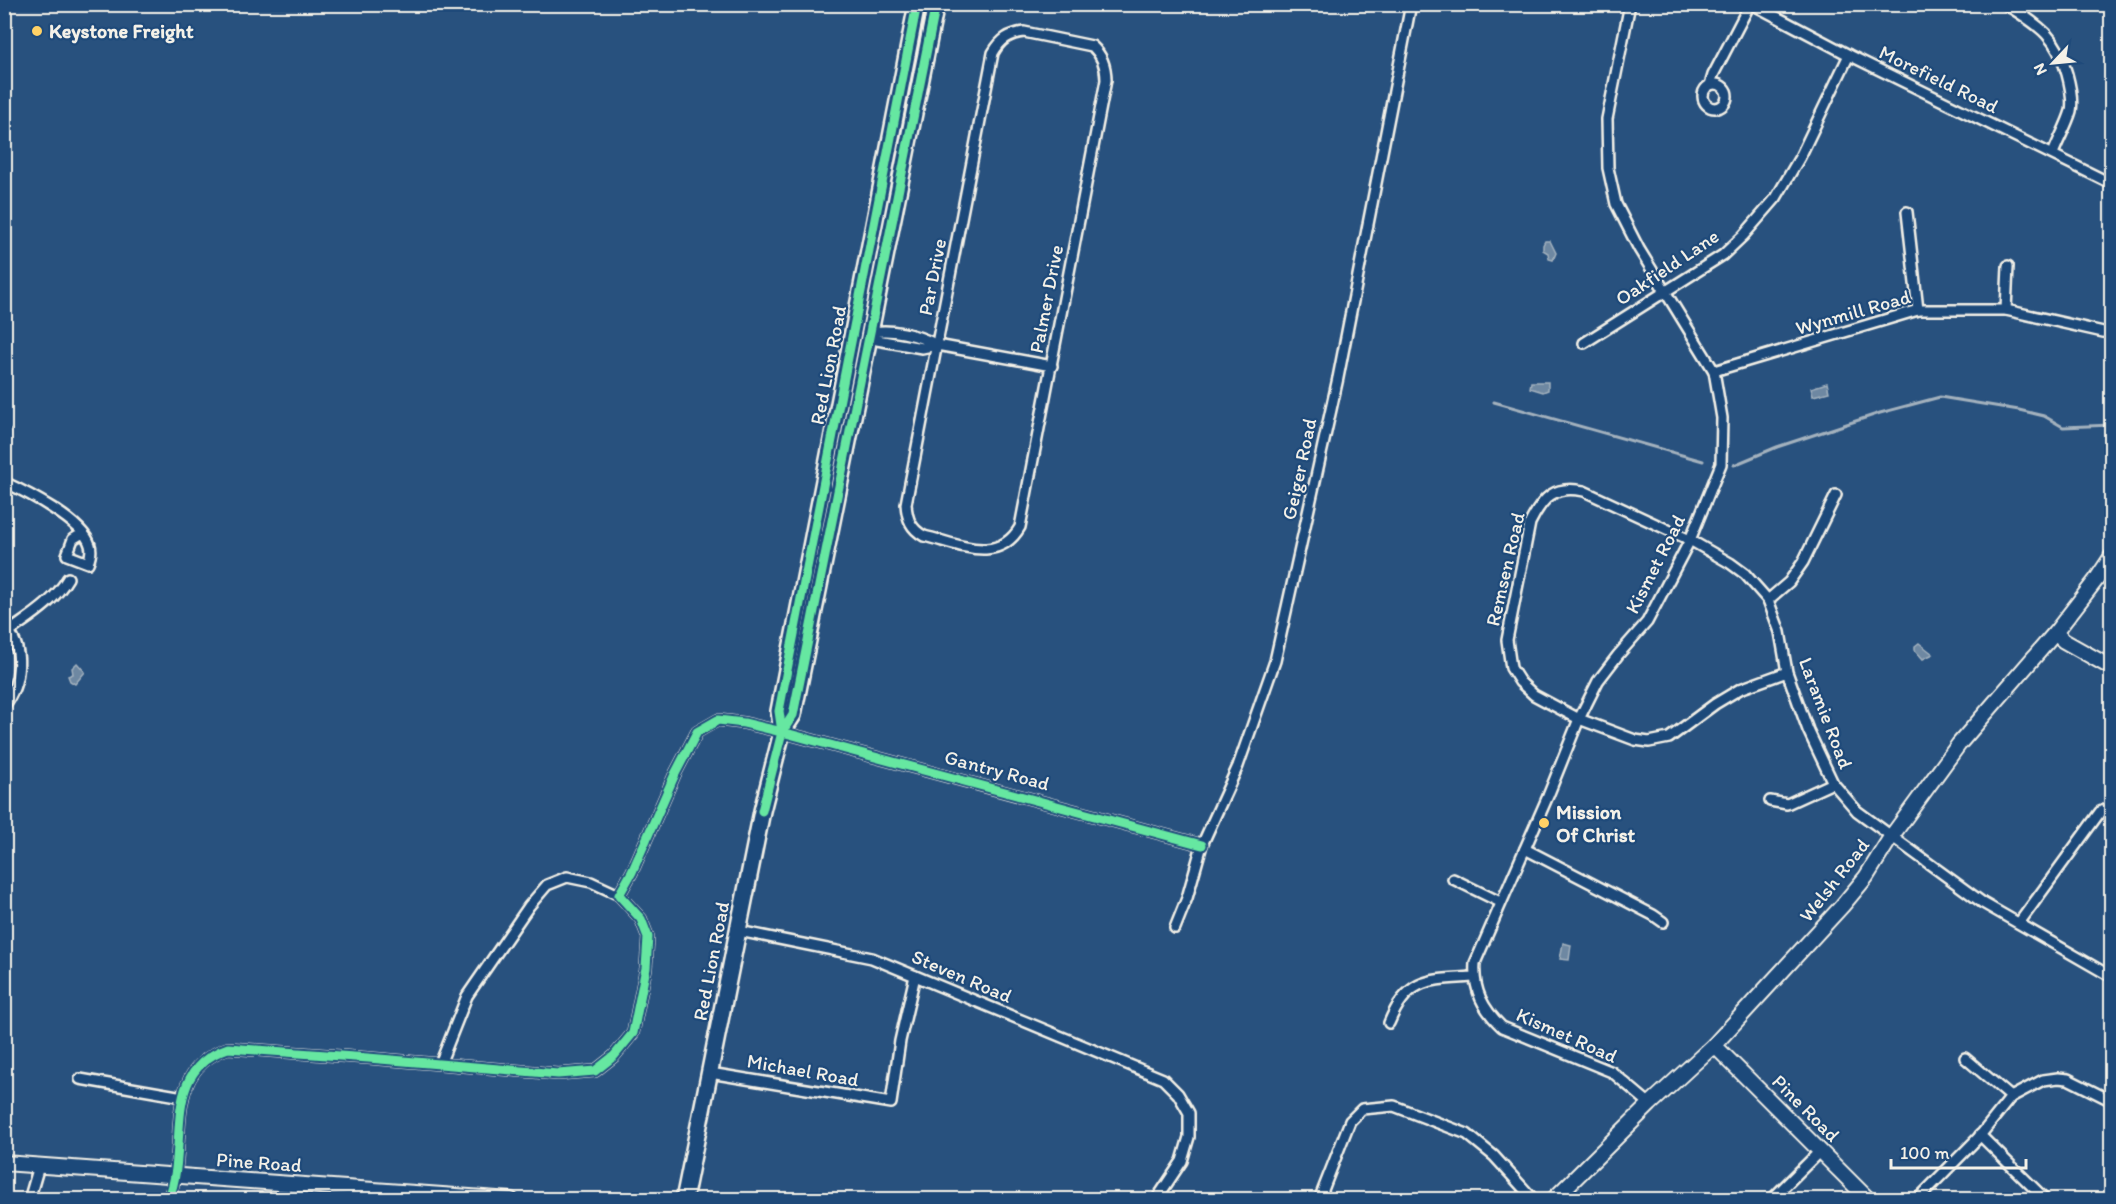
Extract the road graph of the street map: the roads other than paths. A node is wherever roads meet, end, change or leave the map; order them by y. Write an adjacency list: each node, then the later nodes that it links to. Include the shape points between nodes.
1 (917, 4): 17 (main road, Red Lion Road)
2 (936, 4): 18 (main road, Red Lion Road)
3 (1412, 4): 44 (street, Geiger Road, via 1338,378 1275,661 1238,766)
4 (1630, 4): 14 (street, Kismet Road, via 1607,119 1608,168 1616,204)
5 (1751, 4): 7 (street, Morefield Road); 9 (street)
6 (2005, 4): 10 (street, via 2038,25 2062,54 2070,84 2071,110)
7 (1849, 55): 10 (street, Morefield Road); 14 (street, Oakfield Lane, via 1776,198 1723,255)
8 (1102, 59): 21 (street, Par Drive, via 1092,46 1024,32 1004,39 993,53); 22 (street, Palmer Drive, via 1106,80)
9 (1710, 85)
10 (2053, 154): 11 (street, Morefield Road)
11 (2112, 184)
12 (1907, 212): 15 (street)
13 (2008, 266): 16 (street)
14 (1664, 292): 20 (street, Oakfield Lane); 23 (street, Kismet Road)
15 (1918, 310): 16 (street, Wynmill Road); 23 (street, Wynmill Road)
16 (2006, 310): 19 (street, Wynmill Road)
17 (853, 329): 18 (street); 39 (main road, Red Lion Road, via 779,711)
18 (868, 333): 21 (street, via 891,332); 39 (main road, Red Lion Road, via 793,715)
19 (2112, 334)
20 (1584, 343)
21 (937, 345): 22 (street); 29 (street, Par Drive, via 907,515 911,525 924,536 985,550)
22 (1052, 366): 29 (street, Palmer Drive, via 1020,527)
23 (1714, 371): 28 (street, Kismet Road, via 1722,418 1721,464)
24 (4, 482): 27 (street, via 51,505)
25 (1555, 492): 28 (street, Laramie Road, via 1571,488 1584,491); 38 (street, Remsen Road, via 1538,506 1530,523 1507,640 1511,668 1520,682 1534,695)
26 (1836, 495): 32 (street, via 1803,562 1789,582)
27 (83, 533)
28 (1690, 540): 32 (street, Laramie Road, via 1730,563); 38 (street, Kismet Road, via 1647,622 1598,681)
29 (1008, 543)
30 (2112, 556): 34 (main road, Welsh Road)
31 (68, 578): 33 (street, via 48,604)
32 (1768, 600): 36 (street, Laramie Road, via 1780,632)
33 (7, 628): 37 (street, via 20,667 16,687)
34 (2055, 633): 35 (main road); 43 (main road, Welsh Road, via 1959,744)
35 (2112, 668)
36 (1787, 672): 38 (street, Remsen Road, via 1740,689 1669,738 1635,740); 40 (street, Laramie Road)
37 (4, 706)
38 (1579, 719): 45 (street, Kismet Road)
39 (782, 732): 44 (street, Gantry Road); 47 (street, Gantry Road, via 718,720 697,732); 52 (main road, Red Lion Road)
40 (1833, 783): 41 (street, via 1787,804); 43 (street, Laramie Road, via 1857,811)
41 (1770, 801)
42 (2112, 807): 50 (street, via 2100,812)
43 (1891, 837): 50 (street, Laramie Road, via 1983,903); 57 (main road, Welsh Road, via 1842,906)
44 (1202, 845): 51 (street, Geiger Road)
45 (1525, 849): 48 (street, Kismet Road); 49 (street)
46 (1453, 879): 48 (street)
47 (619, 895): 59 (street, via 591,882 567,877 547,885 467,996); 59 (street, via 641,919 648,937 633,1033 614,1056 595,1071 558,1074)
48 (1500, 902): 55 (street, Kismet Road, via 1475,963)
49 (1662, 922)
50 (2019, 923): 54 (street, Laramie Road)
51 (1175, 928)
52 (739, 931): 53 (street, Steven Road, via 872,958); 60 (main road, Red Lion Road)
53 (915, 976): 60 (street, Michael Road, via 891,1103); 75 (street, Steven Road, via 1163,1079 1190,1113 1189,1137 1182,1161)
54 (2111, 976)
55 (1474, 977): 56 (street, via 1430,980 1411,989 1397,1003); 65 (street, Kismet Road, via 1479,998 1502,1027 1612,1072)
56 (1389, 1023)
57 (1714, 1045): 65 (main road, Welsh Road); 67 (main road, Pine Road)
58 (1965, 1058): 63 (street)
59 (440, 1064): 62 (street, via 228,1048 202,1061 186,1084)
60 (710, 1073): 74 (main road, Red Lion Road)
61 (80, 1079): 62 (street)
62 (183, 1097): 70 (street)
63 (2010, 1097): 64 (street, via 2043,1080 2063,1078); 66 (street)
64 (2112, 1101)
65 (1650, 1104): 78 (main road, Welsh Road)
66 (1980, 1135): 81 (street); 82 (street)
67 (1821, 1150): 79 (street); 80 (main road, Pine Road)
68 (4, 1163): 69 (main road, Pine Road)
69 (39, 1166): 70 (main road, Pine Road); 71 (street)
70 (176, 1176): 72 (street); 73 (main road, Pine Road)
71 (29, 1200)
72 (168, 1200)
73 (511, 1200)
74 (684, 1200)
75 (1156, 1200)
76 (1319, 1200): 77 (street, via 1350,1121 1362,1109 1394,1106 1467,1134 1494,1156)
77 (1534, 1200)
78 (1553, 1200)
79 (1771, 1200)
80 (1869, 1200)
81 (1917, 1200)
82 (2046, 1200)

